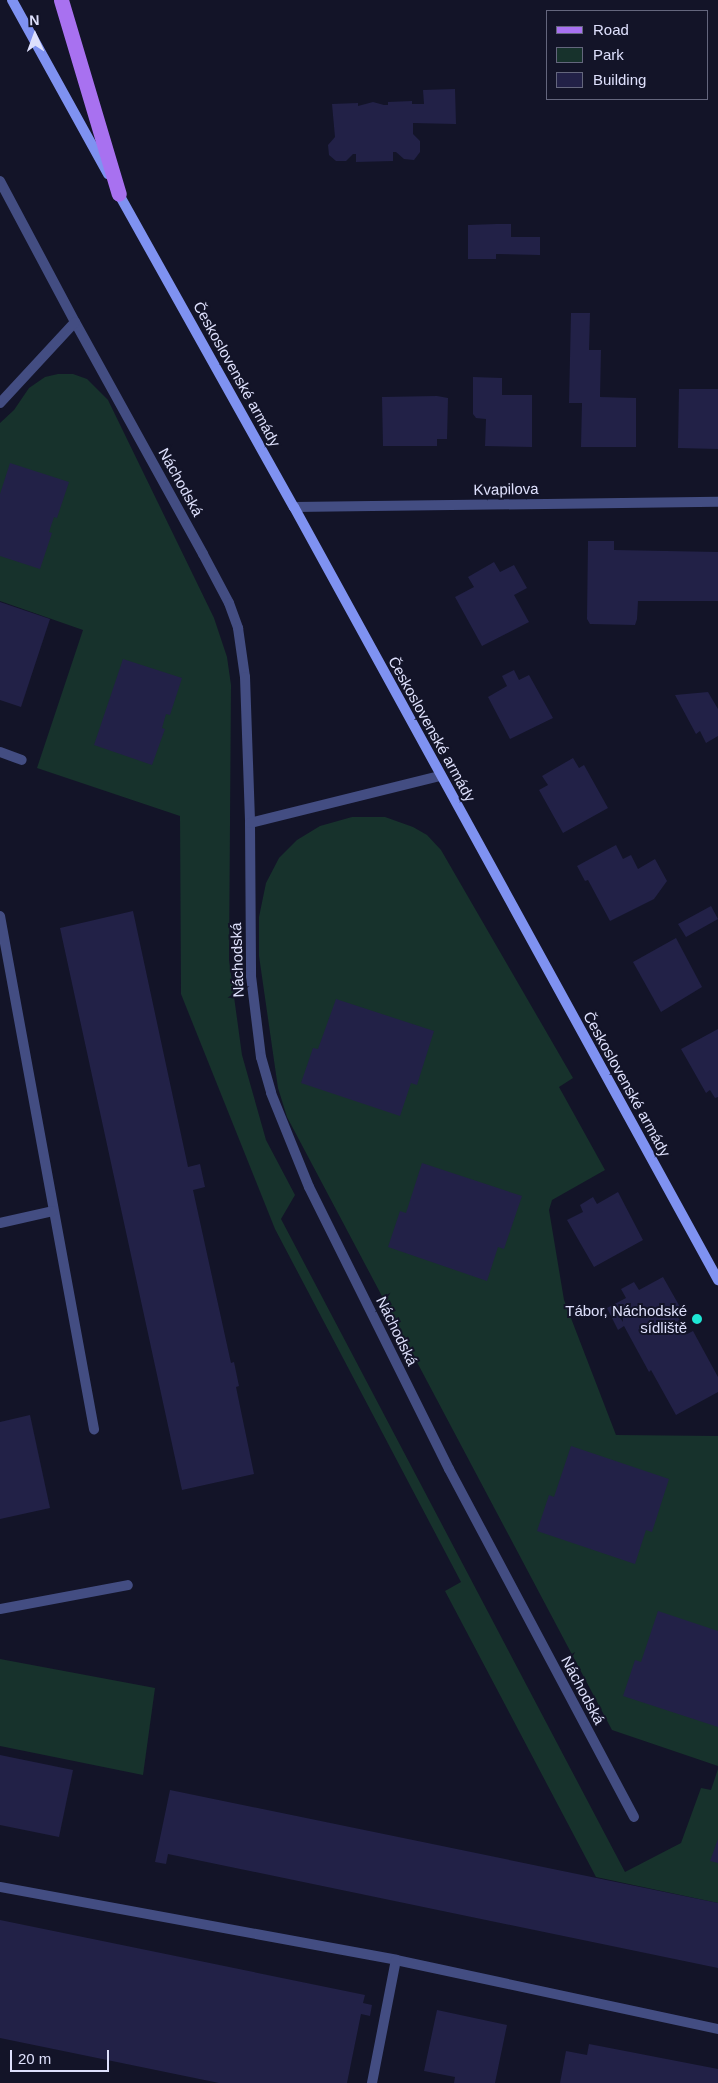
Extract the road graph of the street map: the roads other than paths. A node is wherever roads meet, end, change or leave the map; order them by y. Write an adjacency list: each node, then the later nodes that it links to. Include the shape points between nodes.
1 (12, 0): 4 (main road, Československé armády)
2 (61, 0): 4 (main road)
3 (0, 181): 5 (street, Náchodská)
4 (118, 194): 8 (main road, Československé armády)
5 (75, 322): 6 (street); 12 (street, Náchodská, via 203,554 229,603 238,628 245,677)
6 (0, 403)
7 (718, 502): 8 (street, Kvapilova)
8 (294, 506): 11 (main road, Československé armády)
9 (0, 752): 10 (street)
10 (22, 760)
11 (440, 776): 12 (street); 16 (main road, Československé armády)
12 (250, 823): 20 (street, Náchodská, via 251,976 261,1057 270,1093 309,1187 449,1469)
13 (0, 916): 14 (street)
14 (53, 1211): 15 (street); 17 (street)
15 (0, 1223)
16 (718, 1280)
17 (94, 1429)
18 (128, 1585): 19 (street)
19 (0, 1609)
20 (634, 1817)
21 (0, 1887): 22 (street)
22 (396, 1960): 23 (street); 24 (street)
23 (718, 2029)
24 (372, 2083)

